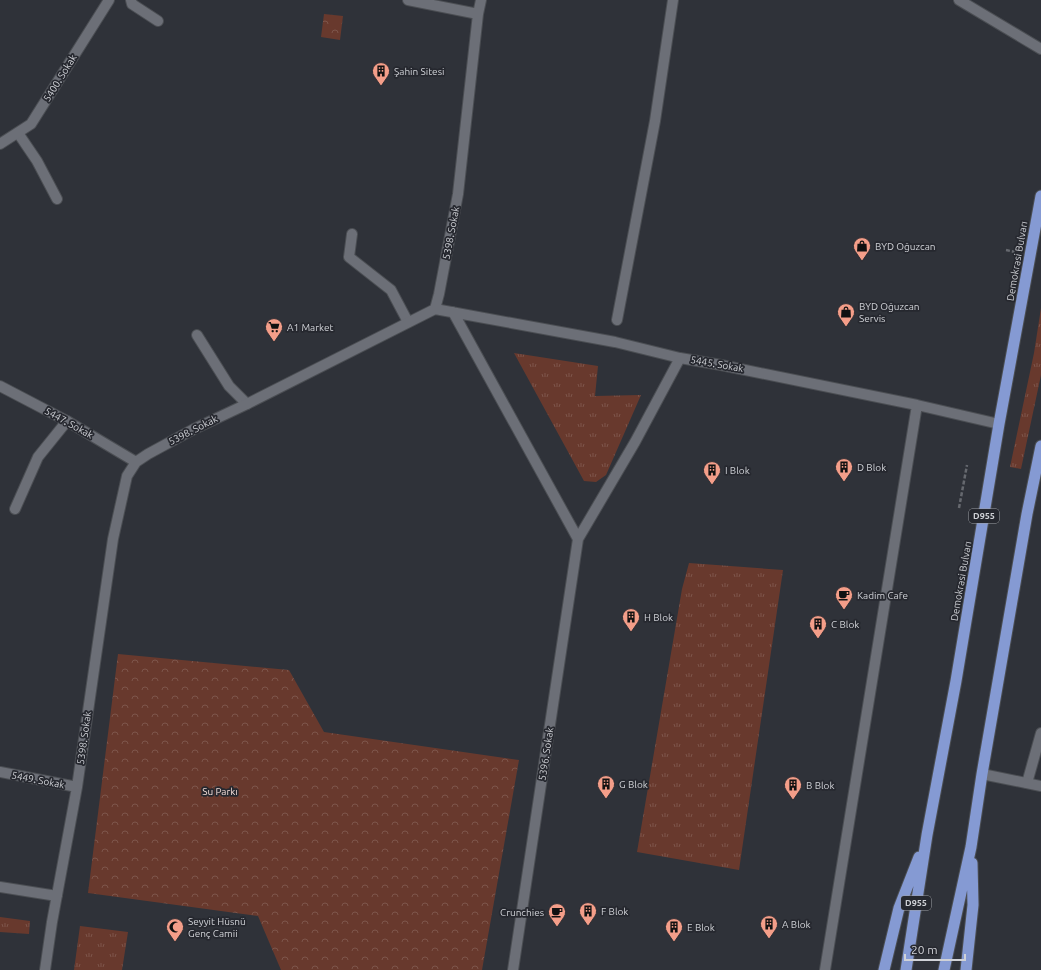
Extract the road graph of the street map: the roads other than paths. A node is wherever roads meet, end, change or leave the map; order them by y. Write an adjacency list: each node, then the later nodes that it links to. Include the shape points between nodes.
1 (131, 0): 8 (street, via 132,4)
2 (408, 0): 7 (street)
3 (481, 0): 7 (street, 5398. Sokak)
4 (673, 0): 17 (street, via 655,121)
5 (959, 0): 9 (street)
6 (107, 1): 10 (street, 5400. Sokak, via 31,124)
7 (478, 14): 15 (street, 5398. Sokak, via 458,194)
8 (158, 21)
9 (1041, 49)
10 (18, 133): 11 (street, 5400. Sokak); 13 (street, via 37,161)
11 (0, 144)
12 (1041, 196): 25 (highway, Demokrasi Bulvarı / D955)
13 (56, 199)
14 (352, 234): 18 (street, via 349,257 391,290)
15 (435, 309): 16 (street, 5445. Sokak); 18 (street, 5398. Sokak)
16 (453, 312): 20 (street, 5445. Sokak, via 614,342); 29 (street)
17 (617, 320)
18 (408, 322): 22 (street, 5398. Sokak)
19 (197, 335): 22 (street, via 229,386)
20 (680, 358): 23 (street, 5445. Sokak, via 721,364); 29 (street, via 635,442)
21 (0, 386): 24 (street, 5447. Sokak)
22 (247, 404): 27 (street, 5398. Sokak, via 194,429)
23 (917, 405): 25 (street, 5445. Sokak); 42 (street)
24 (67, 421): 27 (street, 5447. Sokak); 28 (street, via 38,457)
25 (999, 424): 36 (highway, Demokrasi Bulvarı / D955)
26 (1041, 446): 32 (highway)
27 (136, 462): 35 (street, 5398. Sokak, via 127,476 113,539)
28 (15, 509)
29 (578, 539): 41 (street, 5396. Sokak)
30 (1041, 733): 33 (street)
31 (0, 772): 35 (street, 5449. Sokak)
32 (982, 774): 33 (street); 37 (highway)
33 (1027, 783): 34 (street)
34 (1041, 786)
35 (77, 787): 39 (street, 5398. Sokak)
36 (927, 835): 43 (highway, via 900,908); 44 (highway, Demokrasi Bulvarı / D955)
37 (971, 847): 45 (highway); 46 (highway, via 974,905)
38 (0, 887): 39 (street)
39 (57, 896): 40 (street, 5398. Sokak)
40 (45, 970)
41 (513, 970)
42 (825, 970)
43 (884, 970)
44 (906, 970)
45 (944, 970)
46 (966, 970)

